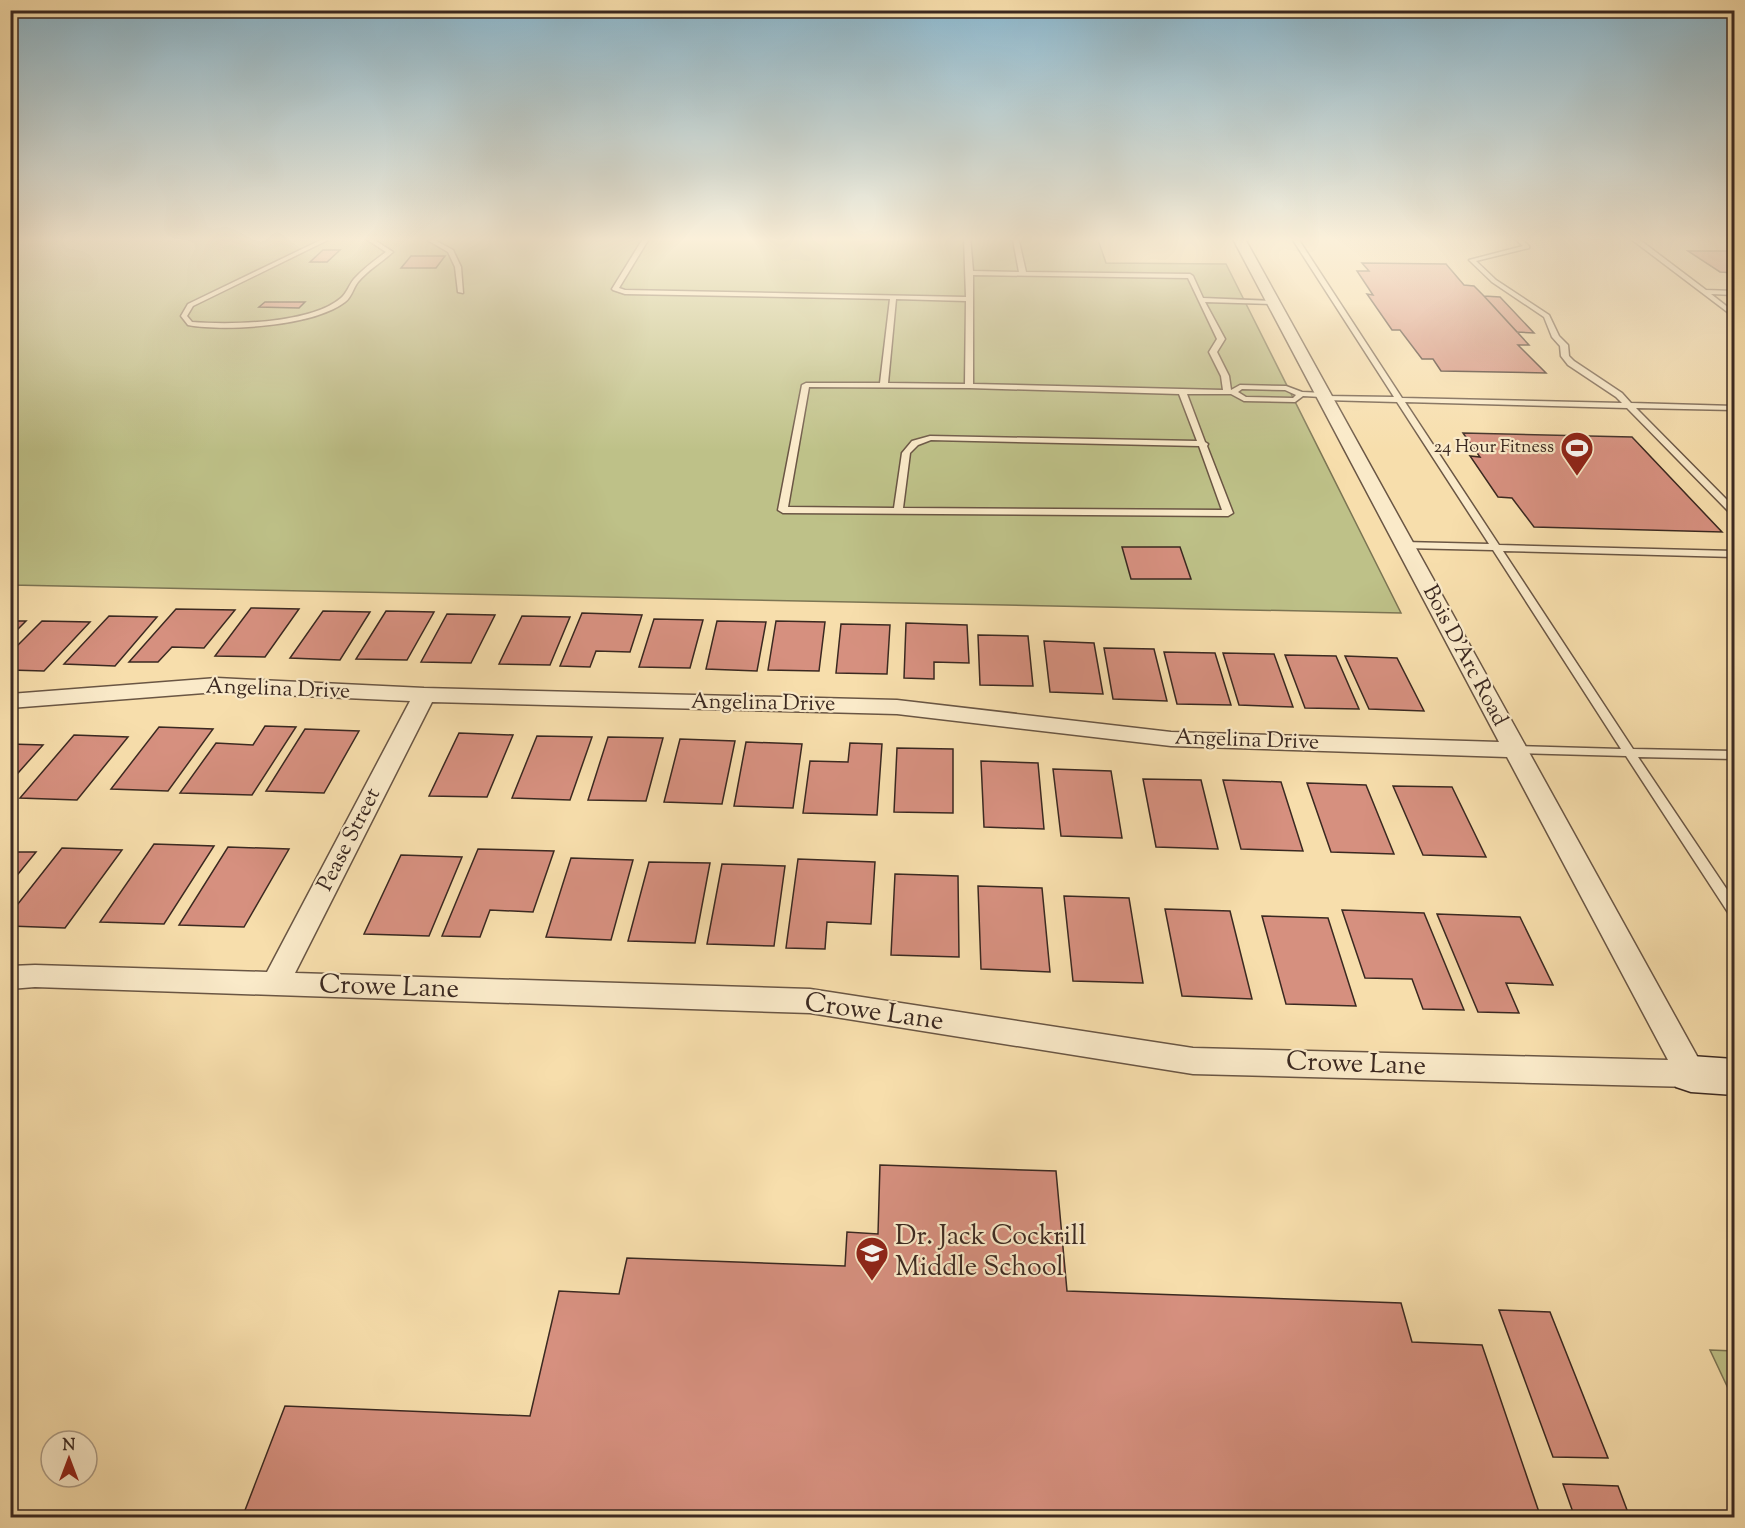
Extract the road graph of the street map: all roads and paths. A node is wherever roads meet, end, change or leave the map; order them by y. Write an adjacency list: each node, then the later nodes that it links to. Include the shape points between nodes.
1 (188, 308): 2 (lane, via 184,316 190,324 218,327 267,322)
2 (325, 308)
3 (892, 308): 11 (lane)
4 (970, 308): 12 (lane)
5 (1205, 308): 14 (lane, via 1221,339 1213,352)
6 (1276, 308): 15 (street, Bois D'Arc Road)
7 (1341, 308): 16 (lane)
8 (1536, 308): 17 (lane, via 1546,315 1564,345 1567,359)
9 (1731, 309): 10 (lane)
10 (1734, 315)
11 (884, 386): 12 (lane); 20 (lane, via 806,385 783,510)
12 (969, 386): 13 (lane)
13 (1182, 392): 14 (lane); 19 (lane)
14 (1230, 392): 15 (lane, via 1244,399)
15 (1324, 396): 16 (lane); 22 (street, Bois D'Arc Road)
16 (1401, 400): 17 (lane); 23 (lane)
17 (1629, 406): 18 (lane); 21 (lane)
18 (1734, 408)
19 (1204, 444): 20 (lane, via 930,438 915,443 906,453); 20 (lane, via 1228,513)
20 (898, 511)
21 (1734, 512)
22 (1404, 545): 23 (lane); 27 (street, Bois D'Arc Road)
23 (1497, 549): 24 (lane); 28 (lane)
24 (1734, 555)
25 (424, 695): 26 (street, Angelina Drive, via 218,686); 27 (street, Angelina Drive, via 897,707 1171,739); 32 (street, Pease Street)
26 (10, 701)
27 (1515, 750): 28 (lane); 33 (street, Bois D'Arc Road)
28 (1629, 752): 29 (lane); 30 (lane)
29 (1734, 755)
30 (1734, 910)
31 (10, 978): 32 (street, Crowe Lane)
32 (275, 984): 33 (street, Crowe Lane, via 810,1001 1193,1061)
33 (1691, 1074): 34 (street, Crowe Lane)
34 (1734, 1077)

